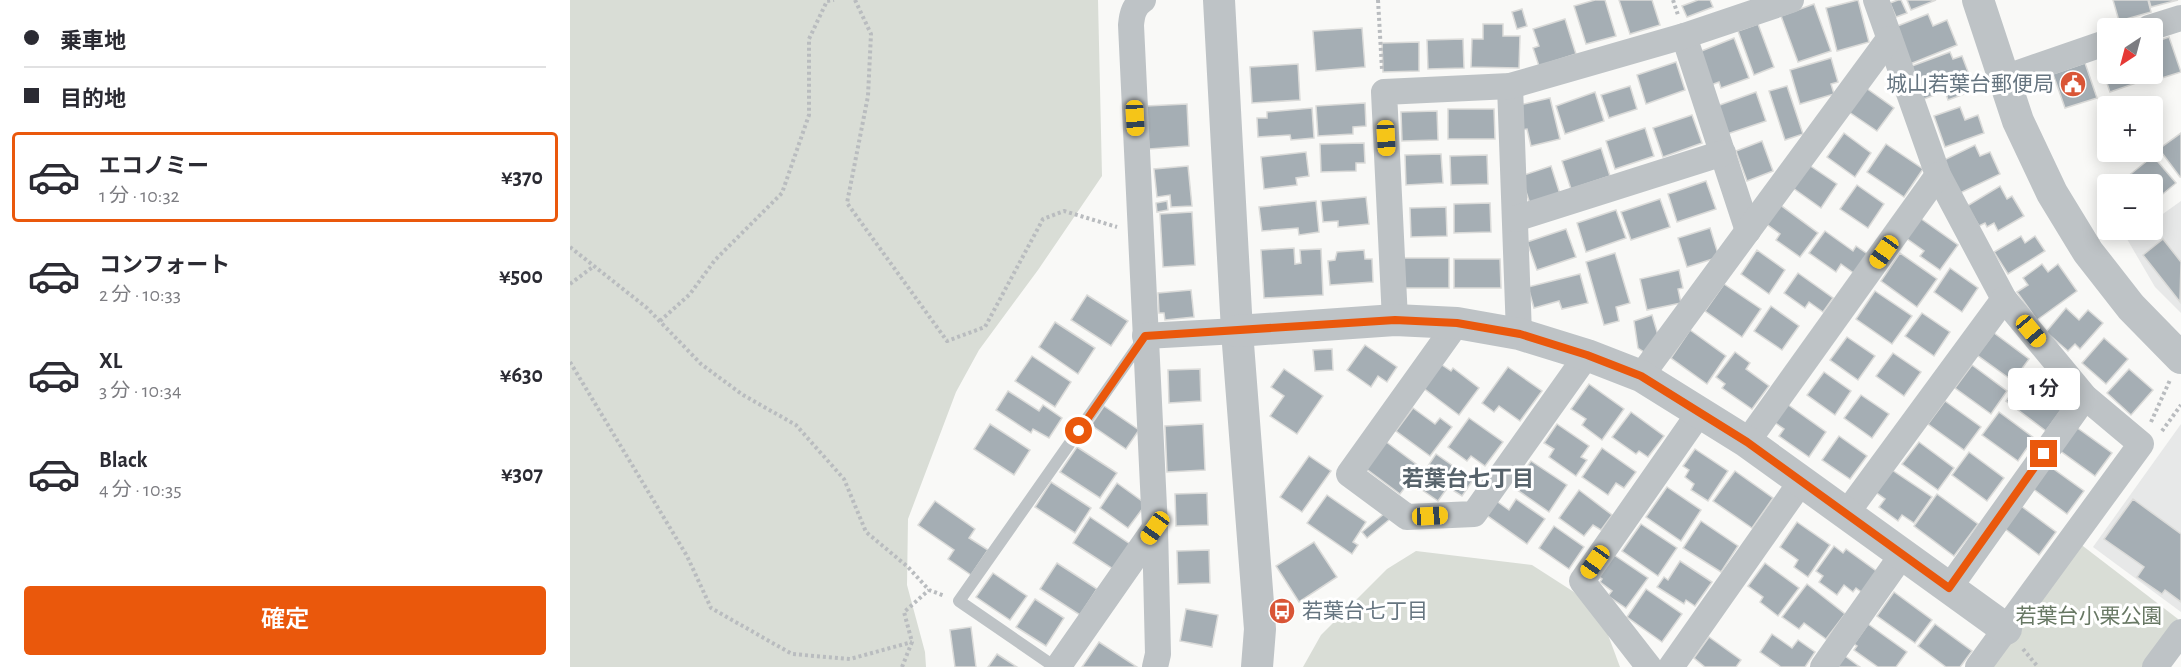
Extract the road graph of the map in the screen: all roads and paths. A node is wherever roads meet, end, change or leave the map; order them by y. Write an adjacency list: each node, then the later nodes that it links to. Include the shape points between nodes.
1 (834, 0): 27 (path, via 827,1 809,39 809,115 782,193 715,260 690,294)
2 (855, 0): 21 (path, via 871,34 868,96 847,203 947,341 985,327 1043,219 1064,211)
3 (1143, 0): 21 (street, via 1135,8 1131,25)
4 (1219, 0): 29 (street)
5 (1378, 0): 16 (path)
6 (1791, 0): 11 (street)
7 (1876, 0): 12 (street)
8 (1978, 0): 14 (street)
9 (2181, 18): 10 (street)
10 (2163, 24)
11 (1684, 36): 15 (street); 17 (street)
12 (1889, 39): 18 (street); 20 (street)
13 (2097, 46): 14 (street)
14 (2004, 78): 33 (street, via 2018,121 2052,193 2088,252 2131,307)
15 (1510, 86): 16 (street); 19 (street)
16 (1384, 92): 26 (street)
17 (1723, 153): 19 (street); 20 (street)
18 (1938, 176): 25 (street); 38 (street)
19 (1515, 219): 30 (street)
20 (1748, 231): 35 (street)
21 (1140, 234): 31 (street)
22 (570, 247): 23 (path)
23 (594, 266): 24 (path); 27 (path)
24 (570, 284)
25 (2004, 299): 36 (street); 41 (street)
26 (1395, 320): 28 (street); 29 (street)
27 (660, 321): 47 (path, via 700,364 743,395 796,425 844,480 866,532 929,590 904,612)
28 (1457, 323): 30 (street); 32 (street, via 1349,474 1407,517 1474,514)
29 (1237, 331): 31 (street); 51 (street, via 1260,629)
30 (1520, 334): 32 (street)
31 (1145, 336): 42 (street); 49 (lane, via 959,601)
32 (1587, 355): 35 (street)
33 (2181, 358): 39 (path)
34 (570, 362): 47 (path, via 687,556 711,608 792,654 850,659)
35 (1641, 376): 37 (street)
36 (2085, 397): 39 (street); 44 (street)
37 (1700, 412): 38 (street); 52 (street, via 1582,581)
38 (1747, 442): 40 (street)
39 (2141, 444): 45 (street)
40 (1801, 482): 41 (street); 53 (street)
41 (1846, 514): 43 (street)
42 (1155, 528): 49 (street); 50 (street)
43 (1902, 555): 44 (street); 54 (street)
44 (1949, 588): 45 (street)
45 (2006, 629): 55 (street)
46 (2181, 632): 56 (street)
47 (912, 642): 48 (path)
48 (902, 667)
49 (1056, 667)
50 (1155, 667)
51 (1257, 667)
52 (1649, 667)
53 (1671, 667)
54 (1823, 667)
55 (1978, 667)
56 (2155, 667)

